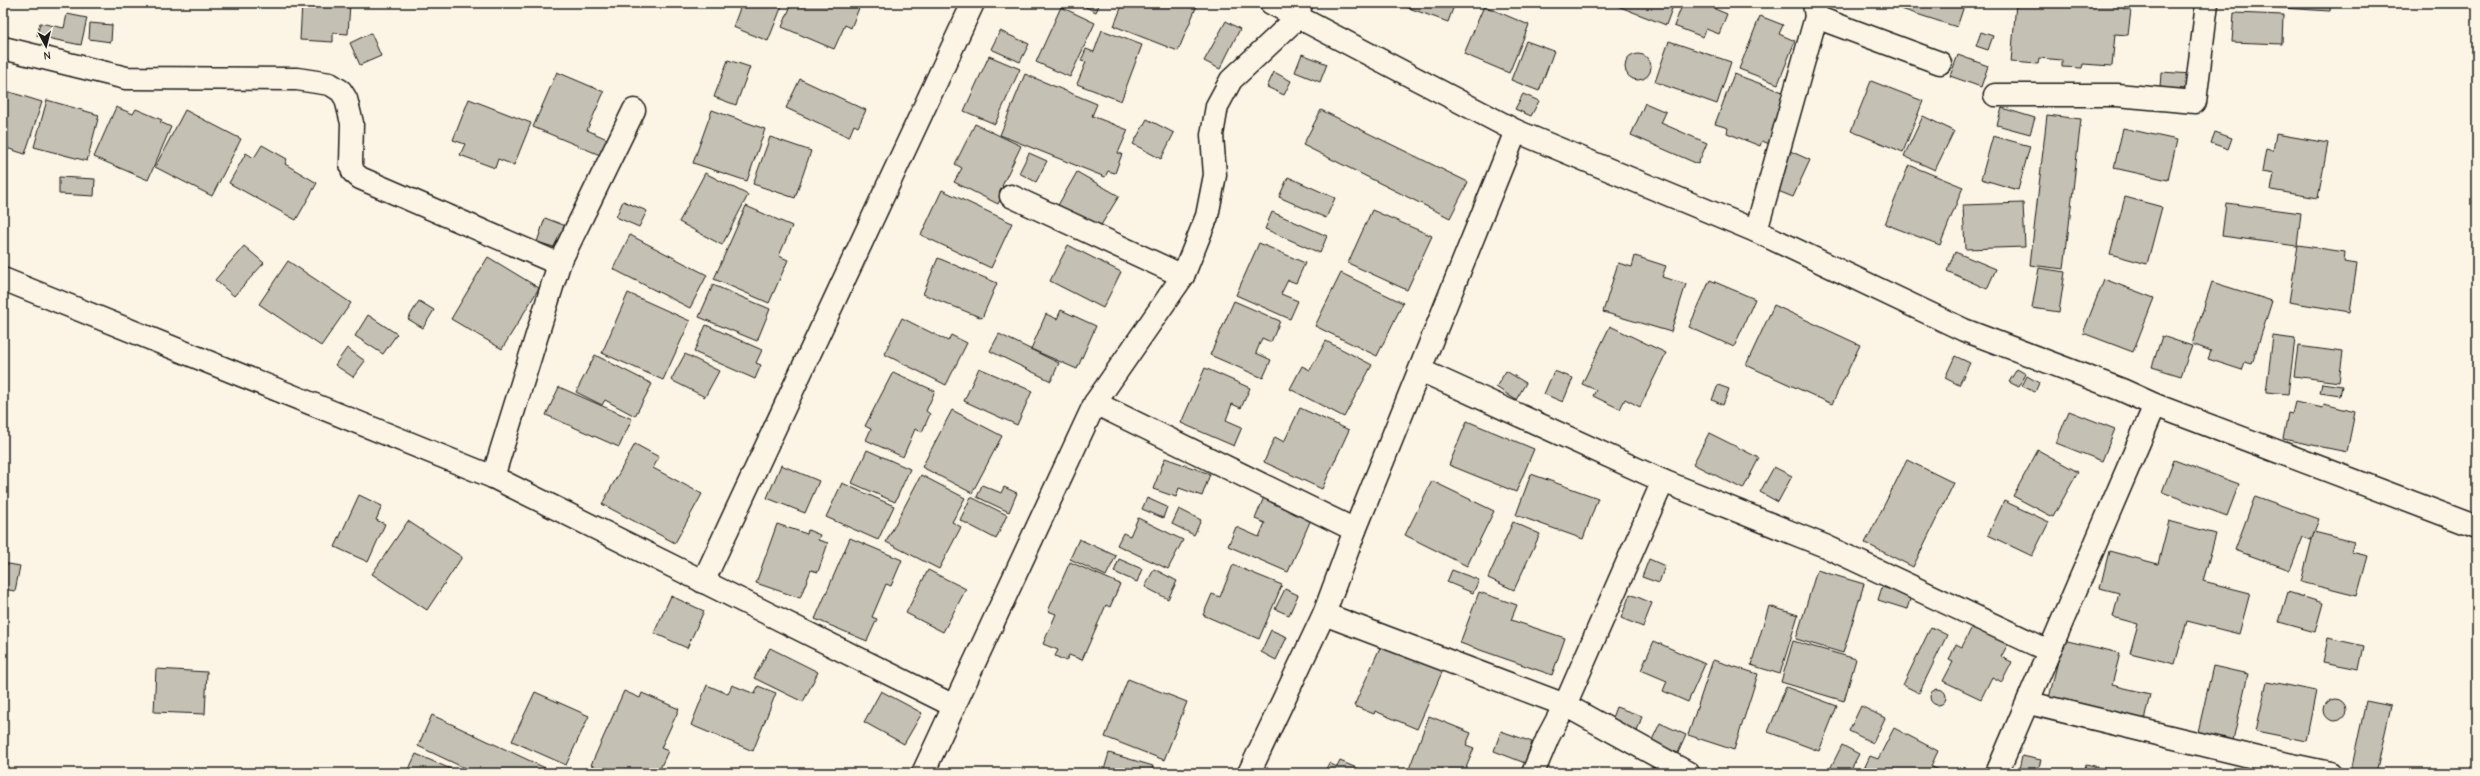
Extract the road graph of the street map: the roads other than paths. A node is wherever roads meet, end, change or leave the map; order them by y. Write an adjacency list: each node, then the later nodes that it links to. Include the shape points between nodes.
1 (973, 3): 23 (street)
2 (1272, 3): 5 (street)
3 (2207, 3): 8 (street, via 2195,102 2117,95)
4 (1815, 10): 7 (street); 12 (street)
5 (1300, 11): 10 (street); 14 (street, via 1231,80 1217,106 1212,135 1215,175 1207,216)
6 (3, 48): 13 (street, via 126,78 297,79 330,84 341,90 346,99 352,123 351,164 353,172 360,178)
7 (1940, 63)
8 (1995, 95)
9 (634, 110): 13 (street)
10 (1516, 131): 12 (street); 16 (street)
11 (1012, 196): 14 (street)
12 (1756, 231): 18 (street, via 1964,330 2122,390)
13 (559, 264): 19 (street)
14 (1183, 276): 17 (street)
15 (3, 279): 19 (street)
16 (1420, 370): 20 (street); 22 (street)
17 (1095, 403): 22 (street); 28 (street)
18 (2155, 406): 21 (street); 25 (street)
19 (493, 477): 23 (street)
20 (1663, 481): 25 (street, via 1825,546); 27 (street)
21 (2477, 527)
22 (1355, 530): 24 (street)
23 (703, 582): 28 (street)
24 (1324, 614): 27 (street); 31 (street)
25 (2049, 651): 26 (street)
26 (2029, 703): 29 (street); 34 (street)
27 (1565, 705): 32 (street); 33 (street)
28 (954, 706): 30 (street)
29 (2255, 766): 35 (street)
30 (923, 773)
31 (1250, 773)
32 (1533, 773)
33 (1688, 773)
34 (1997, 773)
35 (2330, 773)

